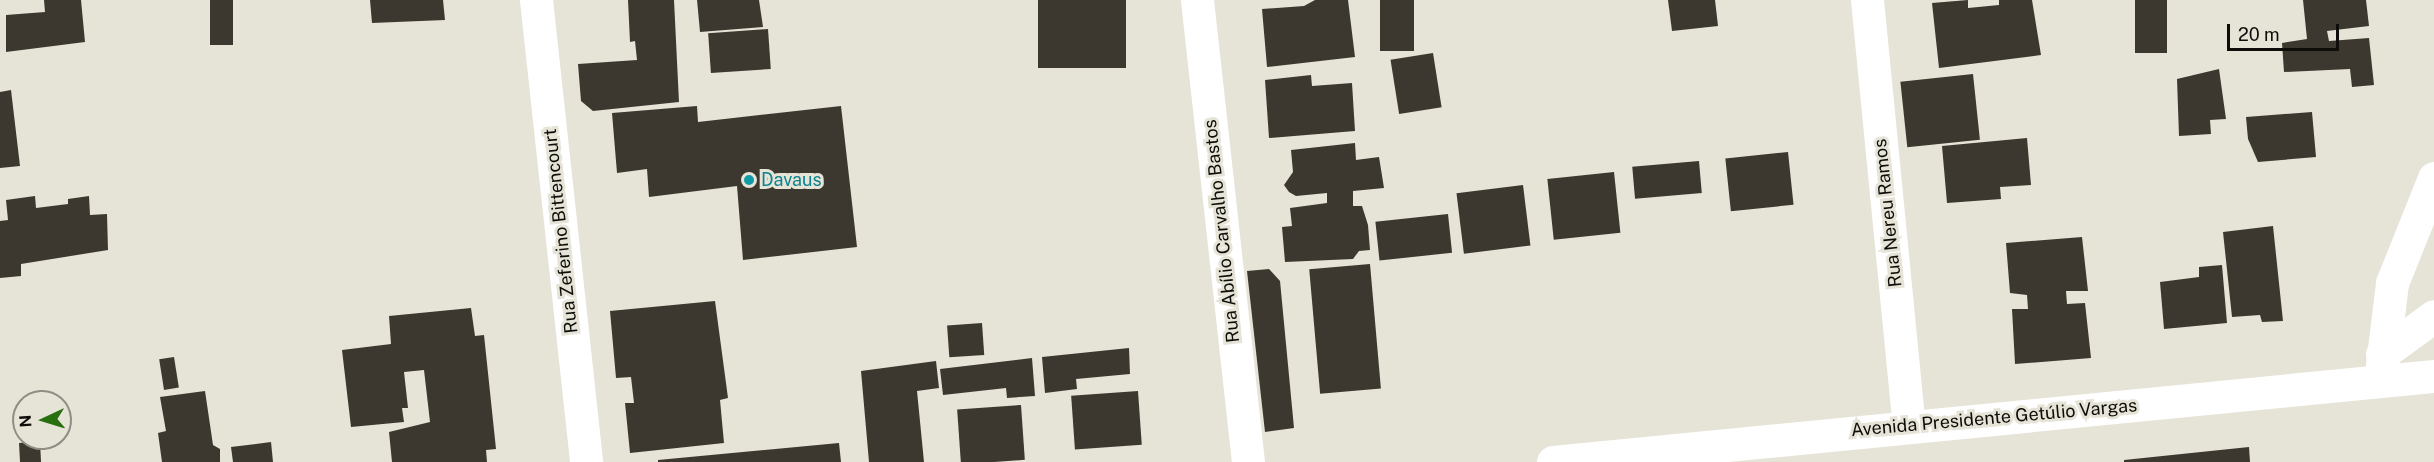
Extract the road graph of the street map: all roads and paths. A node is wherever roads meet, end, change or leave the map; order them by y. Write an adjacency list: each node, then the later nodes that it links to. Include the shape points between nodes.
1 (536, 0): 9 (street, Rua Zeferino Bittencourt)
2 (1197, 0): 10 (street, Rua Abílio Carvalho Bastos)
3 (1867, 0): 8 (street, Rua Nereu Ramos)
4 (2434, 178): 6 (street, via 2392,283)
5 (2434, 315): 6 (street)
6 (2381, 368): 7 (street, Avenida Presidente Getúlio Vargas); 8 (street, Avenida Presidente Getúlio Vargas)
7 (2428, 377)
8 (1909, 426): 11 (street, Avenida Presidente Getúlio Vargas)
9 (586, 462)
10 (1248, 462)
11 (1553, 462)

